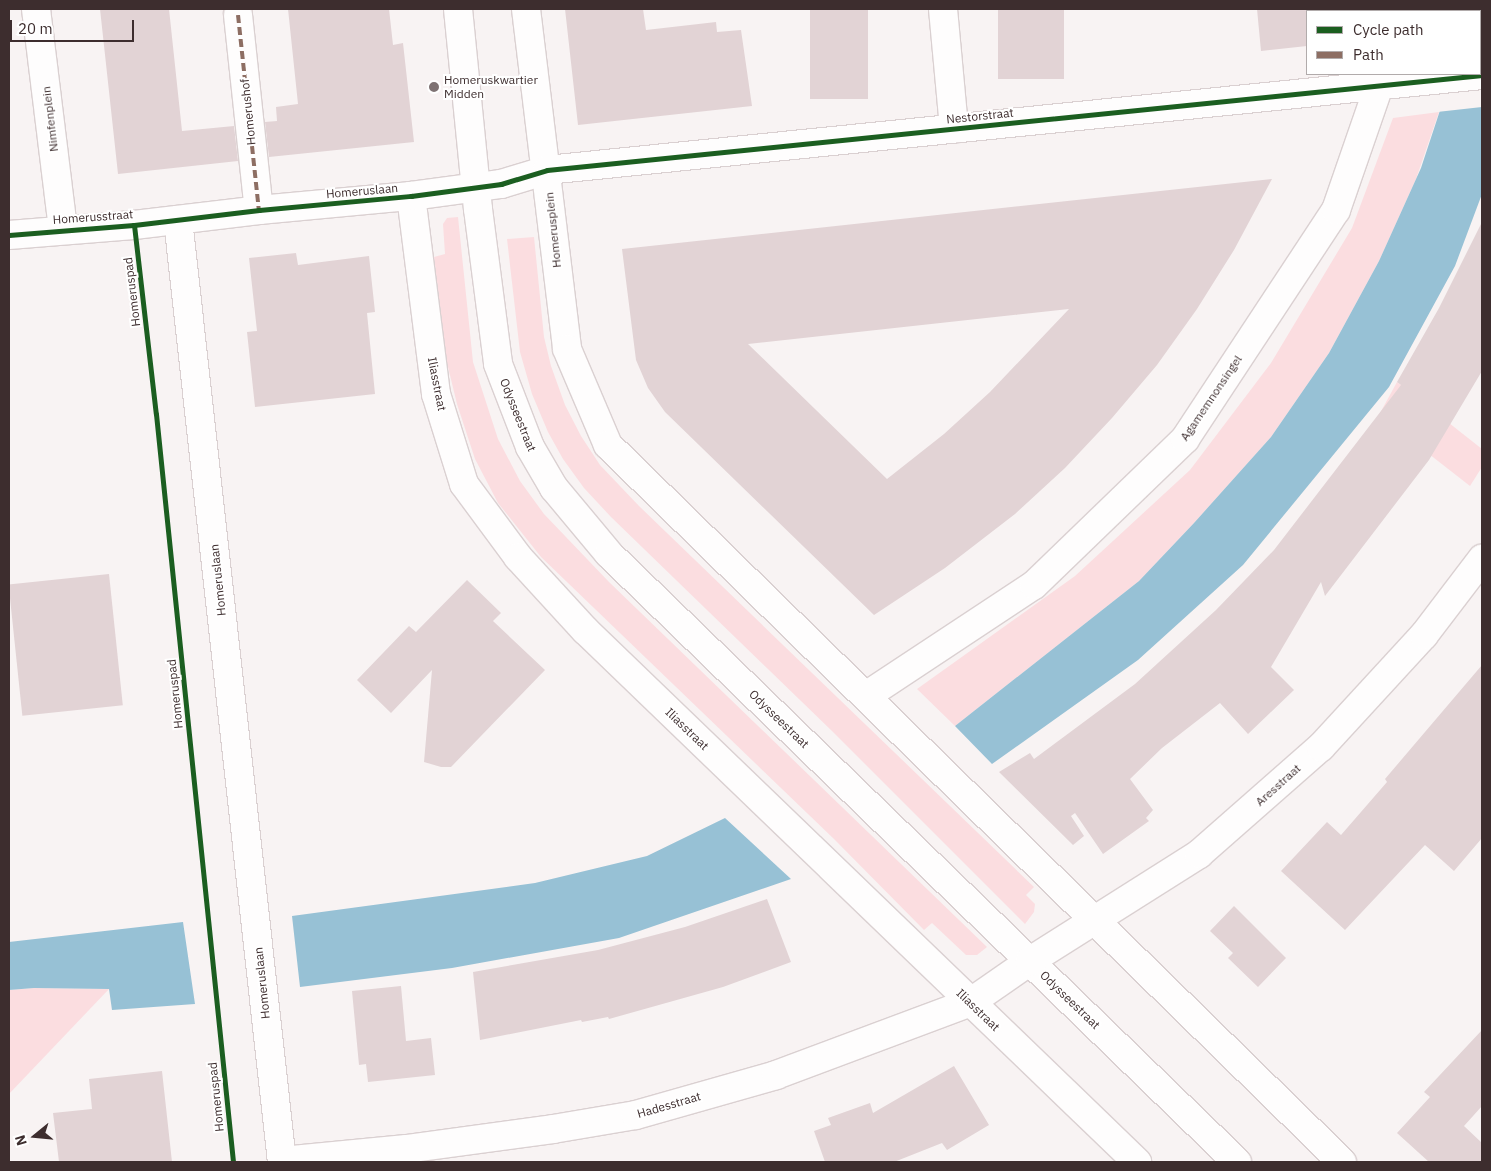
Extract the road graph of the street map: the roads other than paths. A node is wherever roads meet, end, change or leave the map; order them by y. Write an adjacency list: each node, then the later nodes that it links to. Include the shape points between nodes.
1 (36, 9): 14 (street, Nimfenplein)
2 (458, 9): 10 (street, Odysseestraat)
3 (526, 9): 9 (street, Homerusplein)
4 (943, 9): 8 (street)
5 (238, 14): 12 (street, Homerushof)
6 (1473, 75): 7 (street, Nestorstraat, via 1416,81)
7 (1381, 79): 8 (street, Nestorstraat); 17 (street, Agamemnonsingel, via 1336,210 1185,440 1034,585)
8 (954, 128): 9 (street, Nestorstraat)
9 (547, 170): 10 (street, Homeruslaan); 17 (street, Homerusplein, via 567,349 608,445)
10 (475, 188): 11 (street, Homeruslaan); 19 (street, Odysseestraat, via 498,364 530,447 554,488 609,554)
11 (410, 196): 12 (street, Homeruslaan); 20 (street, Iliasstraat, via 436,394 464,484 518,557 585,630)
12 (258, 210): 13 (street, Homeruslaan)
13 (178, 220): 14 (street, Homerusstraat); 21 (street, Homeruslaan)
14 (63, 229): 15 (street, Homerusstraat)
15 (9, 235)
16 (1482, 559): 18 (street, Aresstraat, via 1424,635 1321,746 1199,854)
17 (866, 696): 18 (street)
18 (1095, 920): 19 (street, Aresstraat); 24 (street)
19 (1030, 961): 20 (street, Hadesstraat); 23 (street, Odysseestraat)
20 (971, 1002): 21 (street, Hadesstraat, via 776,1075 636,1115 406,1150); 22 (street, Iliasstraat)
21 (282, 1162)
22 (1137, 1162)
23 (1237, 1162)
24 (1342, 1162)

